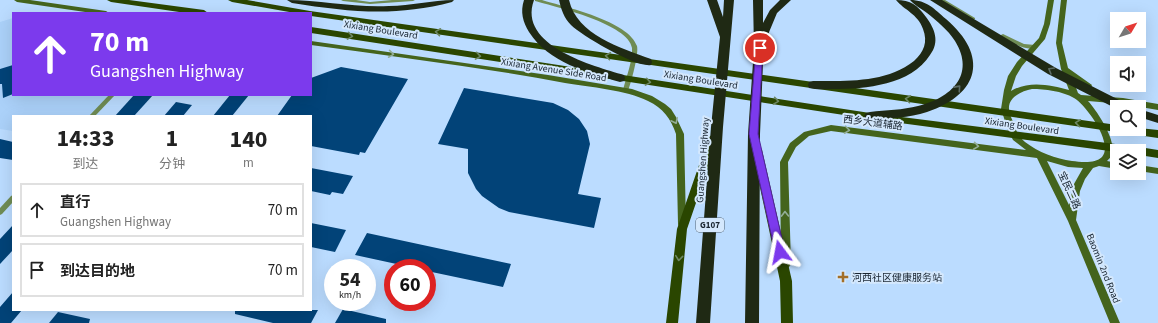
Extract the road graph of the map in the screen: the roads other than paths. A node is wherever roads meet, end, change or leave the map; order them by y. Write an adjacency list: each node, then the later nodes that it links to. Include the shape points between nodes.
1 (17, 0): 21 (street)
2 (111, 0): 22 (main road)
3 (232, 0): 23 (main road, Xixiang Boulevard)
4 (292, 0): 7 (highway, via 376,10 402,10)
5 (343, 0): 6 (lane)
6 (413, 0)
7 (449, 0)
8 (529, 0): 32 (highway, via 528,20 546,47 569,60)
9 (537, 0): 34 (lane, via 595,18 617,28 632,39 635,49)
10 (564, 0): 30 (highway, via 569,15 596,39)
11 (712, 0): 27 (highway)
12 (729, 0): 27 (highway, Guangshen Highway / G107)
13 (758, 0): 29 (highway)
14 (786, 0): 29 (highway, via 773,12 768,21)
15 (901, 0): 33 (highway, via 918,12 929,28 932,41 929,52 920,63 892,78 874,82 857,85)
16 (915, 0): 45 (highway, one-way to 16, via 930,107 946,99 966,79 970,66 968,52 961,40 938,16)
17 (935, 0): 37 (highway, one-way to 17, via 1052,71)
18 (942, 0): 28 (lane, via 1011,41)
19 (1051, 0): 28 (street, via 1042,39)
20 (1064, 0): 31 (street, via 1059,43)
21 (99, 12)
22 (197, 12)
23 (304, 12)
24 (312, 13): 30 (main road, Xixiang Boulevard, one-way to 24)
25 (312, 30): 32 (main road, Xixiang Boulevard, one-way to 32)
26 (312, 43): 34 (street, Xixiang Avenue Side Road, one-way to 34)
27 (726, 43): 47 (highway, Guangshen Highway / G107)
28 (1035, 47): 39 (street, via 1012,76)
29 (760, 48): 50 (highway)
30 (647, 62): 33 (main road, Xixiang Boulevard)
31 (1065, 69): 36 (street); 38 (street)
32 (620, 78): 45 (main road, Xixiang Boulevard, one-way to 45)
33 (813, 85): 48 (main road, Xixiang Boulevard, one-way to 33)
34 (626, 90): 64 (street, Xixiang Avenue Side Road, one-way to 64, via 644,95 664,106 676,122 680,134)
35 (111, 96): 43 (lane)
36 (1078, 97): 39 (street, via 1057,89 1030,87 1015,92); 40 (street); 56 (street, via 1093,112 1110,145 1106,159)
37 (1114, 100)
38 (1115, 100)
39 (1006, 102): 55 (street, via 1005,109 1016,138)
40 (1110, 102)
41 (1146, 106): 42 (street)
42 (1158, 107)
43 (93, 115)
44 (1146, 115): 46 (highway)
45 (870, 116): 52 (main road, Xixiang Boulevard)
46 (1158, 119)
47 (717, 127): 64 (main road); 67 (highway, Guangshen Highway / G107)
48 (1110, 128)
49 (1146, 132): 51 (main road, Xixiang Boulevard)
50 (754, 134): 65 (main road); 68 (highway)
51 (1158, 134)
52 (1110, 148)
53 (1146, 152): 54 (main road)
54 (1158, 154)
55 (1040, 155): 57 (street, 西乡大道辅路, via 1067,165); 63 (street, 宝民二路); 65 (street, 西乡大道辅路, one-way to 55, via 784,162 793,145 807,134 831,128)
56 (1099, 163): 57 (street); 58 (street)
57 (1090, 165): 63 (street, 宝民二路, via 1077,184)
58 (1110, 165)
59 (1146, 169): 60 (street)
60 (1158, 171)
61 (12, 199): 62 (lane)
62 (0, 212)
63 (1072, 221): 70 (street, Baomin 2nd Road)
64 (682, 229): 66 (main road, one-way to 66)
65 (786, 281): 69 (main road)
66 (672, 323)
67 (703, 323)
68 (752, 323)
69 (787, 323)
70 (1115, 323)

